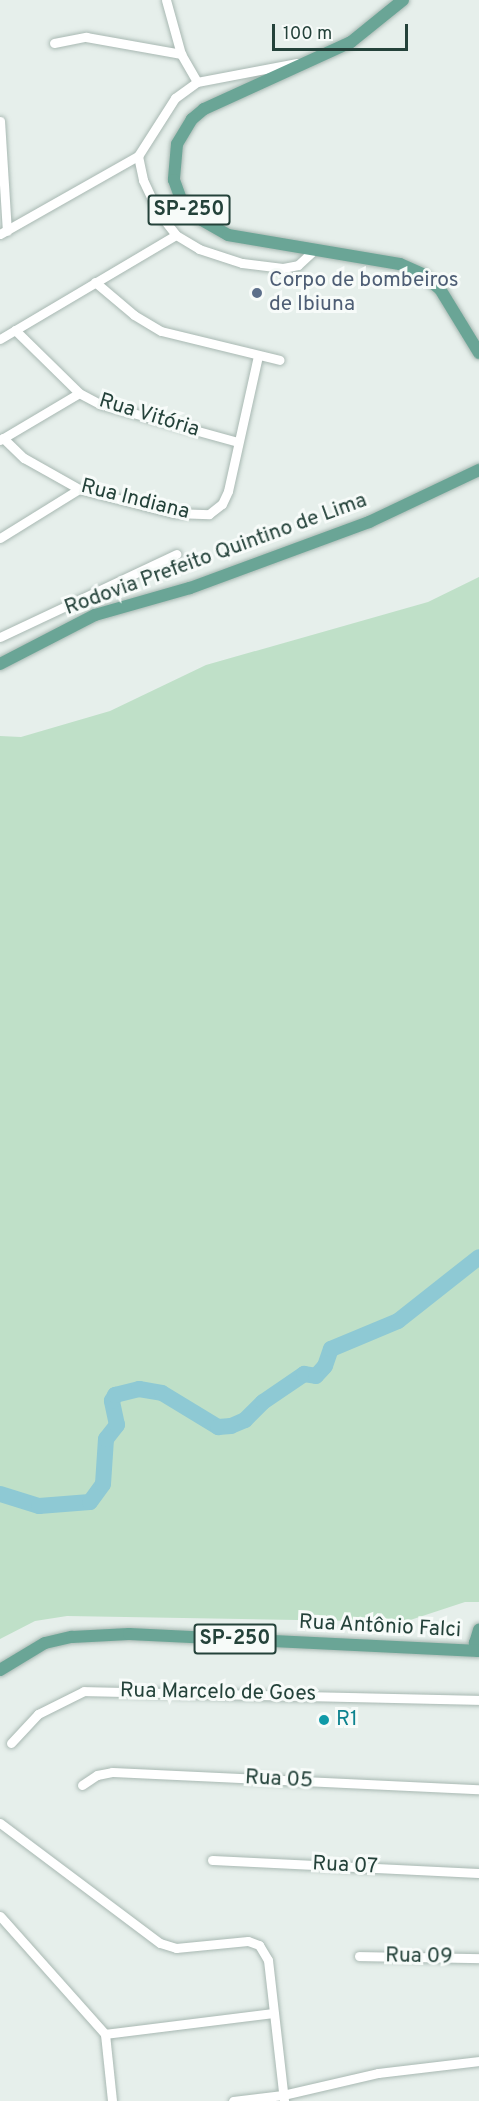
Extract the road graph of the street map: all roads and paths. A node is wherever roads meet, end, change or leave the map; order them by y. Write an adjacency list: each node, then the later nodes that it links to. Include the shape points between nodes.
1 (166, 0): 4 (street)
2 (404, 0): 5 (main road, SP-250, via 351,42)
3 (54, 43): 4 (street, via 86,37)
4 (181, 54): 6 (street)
5 (320, 59): 6 (street); 11 (main road, SP-250, via 204,109 183,131 174,162 180,199 208,226 228,235)
6 (197, 82): 8 (street, via 175,98)
7 (0, 121): 9 (street)
8 (138, 156): 9 (street); 10 (street, via 150,196)
9 (3, 232)
10 (176, 235): 11 (street, via 199,249 264,267 298,265); 12 (street)
11 (313, 251): 15 (main road, SP-250, via 400,264 422,274 440,289)
12 (95, 282): 13 (street); 16 (street, via 134,315 161,331)
13 (15, 330): 14 (street); 18 (street, Rua Vitória)
14 (0, 339)
15 (479, 353)
16 (258, 356): 17 (street); 20 (street)
17 (280, 360)
18 (79, 393): 19 (street); 20 (street, Rua Vitória, via 100,404)
19 (1, 439): 22 (street, Rua Indiana, via 24,458)
20 (238, 442): 22 (street, Rua Indiana, via 228,491 222,504 209,514 174,513)
21 (479, 470): 26 (main road, Rodovia Prefeito Quintino de Lima, via 369,522 190,588 95,615)
22 (79, 489): 23 (street)
23 (0, 538)
24 (176, 554): 25 (street)
25 (0, 637)
26 (0, 664)
27 (479, 1630): 28 (main road, via 475,1643)
28 (479, 1652): 29 (main road, Rua Antônio Falci / SP-250, via 129,1634 72,1637 45,1643)
29 (0, 1670)
30 (479, 1700): 31 (street, Rua Marcelo de Goes, via 84,1691 38,1714)
31 (11, 1743)
32 (82, 1785): 33 (street, Rua 05, via 97,1775 112,1773)
33 (479, 1789)
34 (0, 1823): 40 (street, via 160,1943 194,1949 248,1941 259,1945 268,1960)
35 (212, 1860): 36 (street, Rua 07)
36 (479, 1873)
37 (0, 1916): 41 (street)
38 (359, 1956): 39 (street, Rua 09)
39 (479, 1958)
40 (273, 2013): 41 (street); 43 (street)
41 (105, 2034): 44 (street)
42 (479, 2061): 43 (street, via 378,2073)
43 (284, 2098): 45 (street)
44 (112, 2101)
45 (233, 2101)

